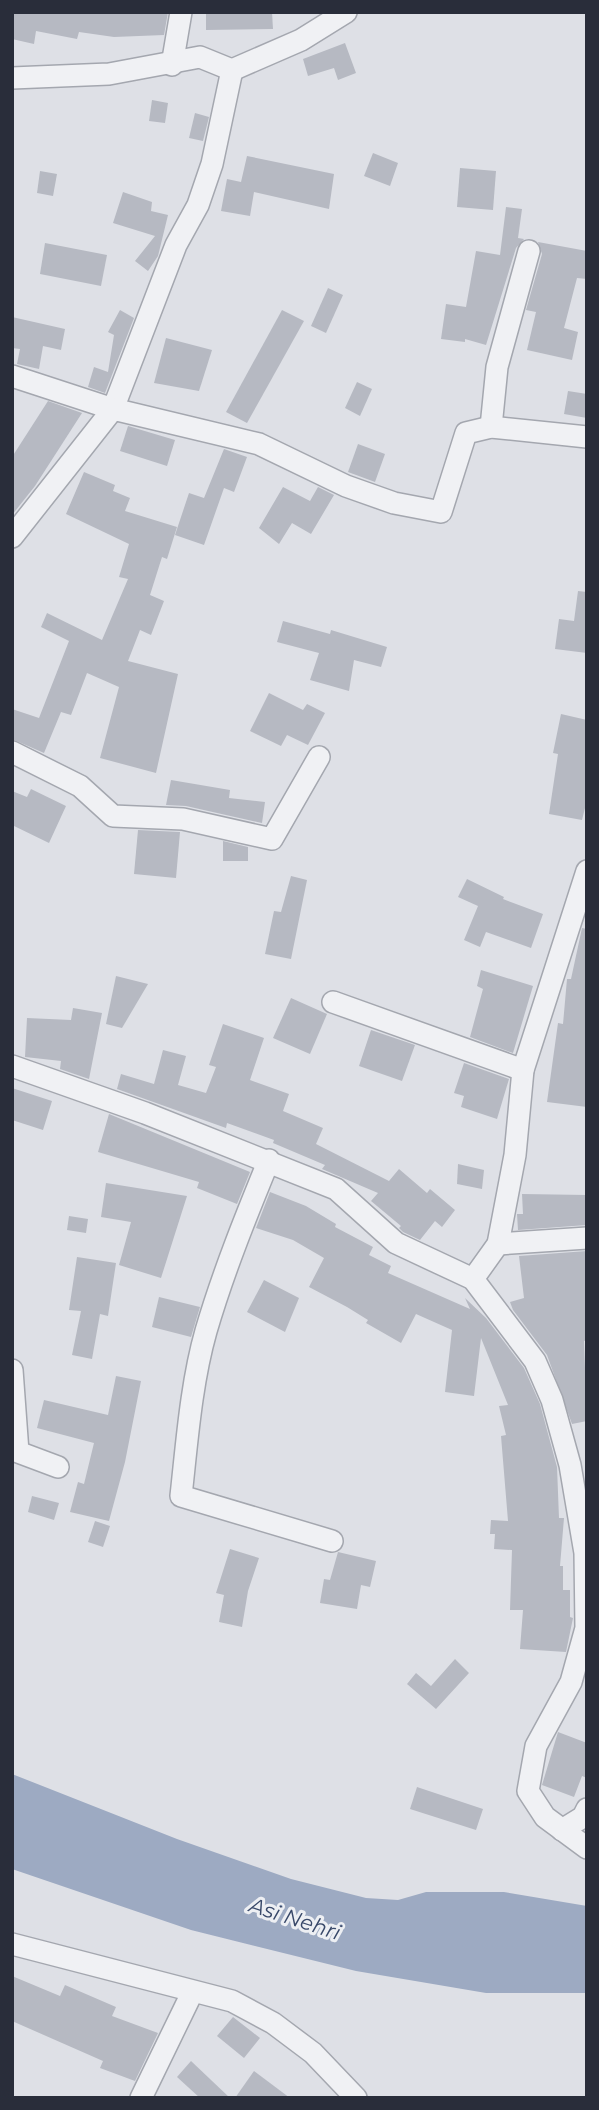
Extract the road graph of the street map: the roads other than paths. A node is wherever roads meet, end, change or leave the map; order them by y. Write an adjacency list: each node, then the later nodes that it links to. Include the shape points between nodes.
1 (181, 12): 3 (street)
2 (346, 12): 4 (street, via 301,40)
3 (172, 65): 4 (street, via 200,58); 5 (street, via 109,74)
4 (232, 70): 8 (street, via 212,164 198,205 165,271)
5 (12, 78)
6 (529, 251): 9 (street, via 497,367)
7 (12, 376): 8 (street)
8 (113, 409): 9 (street, via 259,444 346,486 394,503 441,512 466,433); 11 (street)
9 (491, 427): 10 (street)
10 (587, 437)
11 (12, 537)
12 (12, 752): 13 (street, via 80,786 113,816 183,819 272,839)
13 (319, 757)
14 (587, 871): 17 (street)
15 (332, 1002): 17 (street)
16 (12, 1066): 18 (street)
17 (523, 1070): 20 (street)
18 (269, 1160): 21 (street, via 336,1189 396,1243); 24 (street, via 206,1334 181,1496)
19 (587, 1238): 20 (street)
20 (498, 1244): 21 (street)
21 (473, 1279): 26 (street, via 535,1362 552,1400 586,1553 586,1628 570,1682 536,1746 528,1791 545,1817)
22 (12, 1370): 23 (street, via 18,1452)
23 (58, 1467)
24 (332, 1541)
25 (587, 1809): 26 (street, via 583,1817)
26 (562, 1829): 27 (street)
27 (587, 1848)
28 (12, 1944): 29 (street)
29 (192, 1993): 30 (street); 31 (street, via 232,2001 273,2023 313,2053)
30 (141, 2098)
31 (356, 2098)

